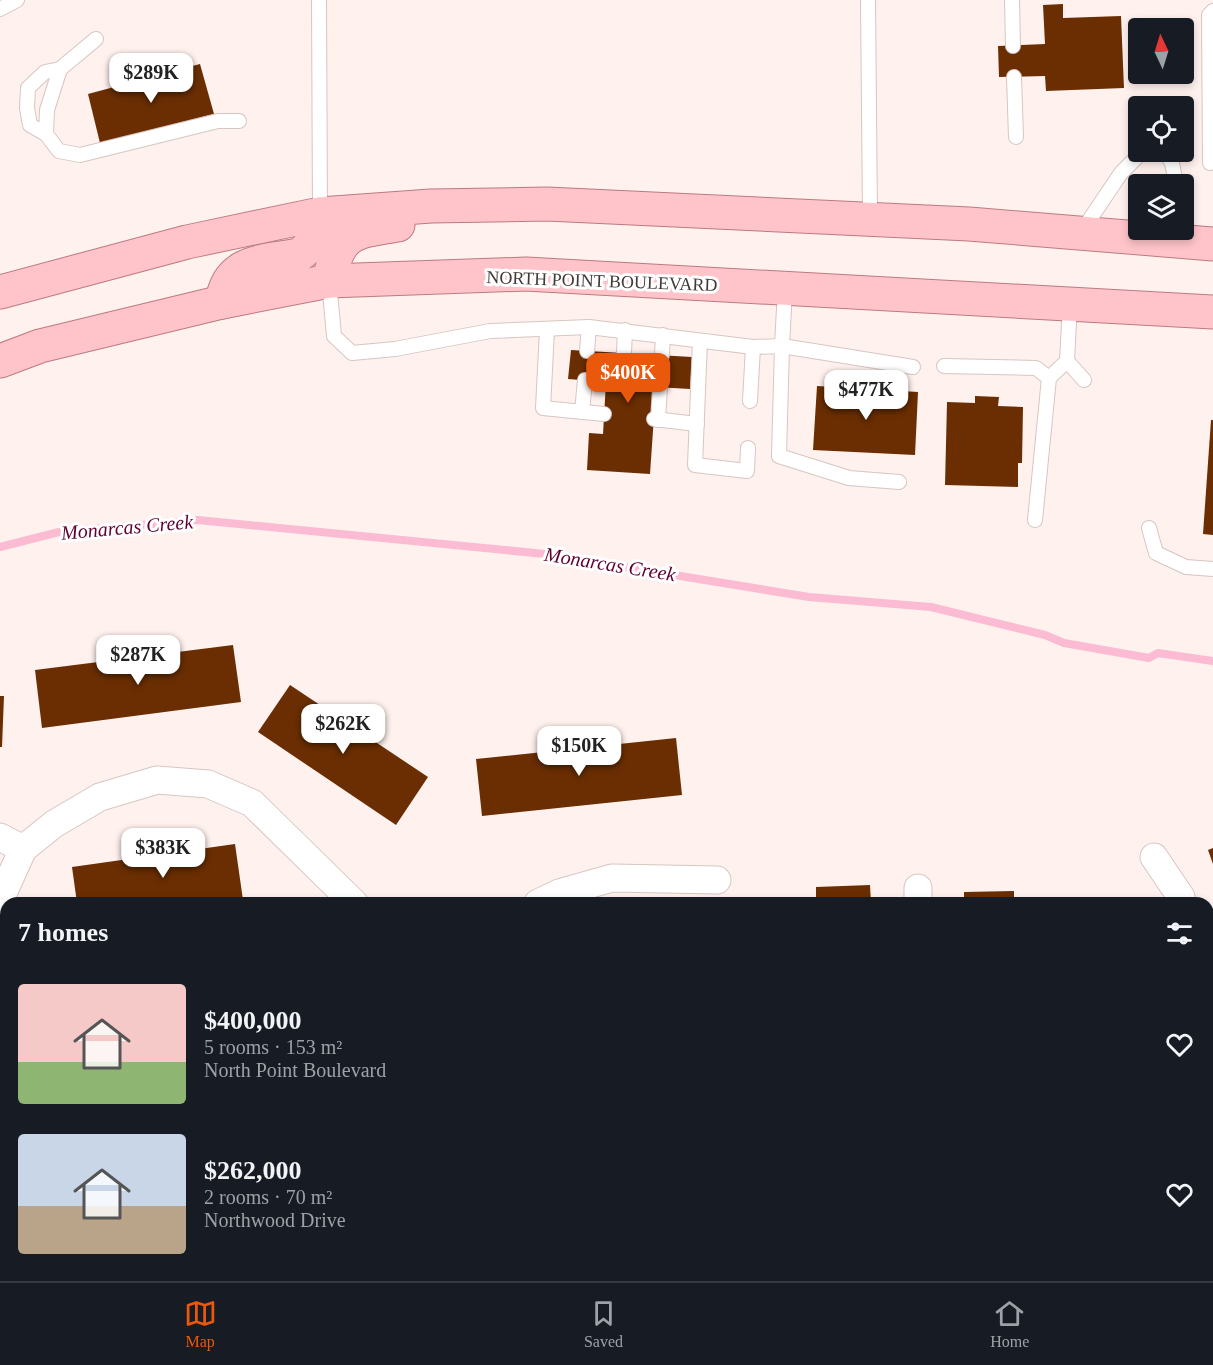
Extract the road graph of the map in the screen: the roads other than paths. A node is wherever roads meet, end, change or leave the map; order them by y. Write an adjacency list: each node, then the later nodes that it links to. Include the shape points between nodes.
1 (17, 0): 5 (lane)
2 (319, 0): 17 (lane)
3 (868, 0): 18 (lane)
4 (1012, 0): 8 (lane)
5 (0, 9)
6 (1213, 10): 15 (lane, via 1209,15)
7 (96, 39): 9 (lane)
8 (1013, 46)
9 (60, 69): 12 (lane, via 47,110); 12 (lane, via 45,72 28,88 30,125)
10 (1014, 76): 13 (lane)
11 (239, 121): 12 (lane, via 218,121 80,155 59,151)
12 (46, 134)
13 (1016, 137)
14 (1132, 162): 19 (lane)
15 (1210, 163)
16 (431, 206): 17 (main road); 18 (main road, via 547,204); 21 (main road, via 415,223 364,231 346,239 335,254)
17 (320, 214): 22 (main road); 24 (main road, via 313,242 306,250 232,273 224,286)
18 (870, 219): 19 (main road)
19 (1081, 233): 20 (main road)
20 (1128, 235)
21 (329, 281): 23 (main road, NORTH POINT BOULEVARD, via 526,274); 24 (main road, NORTH POINT BOULEVARD); 28 (lane, via 334,336 352,353 490,332)
22 (2, 285)
23 (785, 289): 25 (main road, NORTH POINT BOULEVARD); 32 (lane)
24 (222, 302): 37 (main road, NORTH POINT BOULEVARD, via 39,346)
25 (1070, 304): 26 (main road, NORTH POINT BOULEVARD); 38 (lane)
26 (1213, 312)
27 (589, 327): 28 (lane); 29 (lane); 34 (lane)
28 (548, 330): 46 (lane, via 543,408)
29 (625, 330): 30 (lane); 35 (lane)
30 (663, 335): 31 (lane); 36 (lane)
31 (700, 340): 33 (lane); 48 (lane)
32 (782, 346): 33 (lane); 40 (lane); 50 (lane, via 779,456 849,478)
33 (753, 347): 45 (lane)
34 (587, 351)
35 (624, 353)
36 (662, 355)
37 (0, 361)
38 (1067, 361): 41 (lane); 43 (lane)
39 (944, 366): 41 (lane, via 1036,368)
40 (913, 367)
41 (1049, 378): 51 (lane)
42 (585, 380): 46 (lane)
43 (1084, 380)
44 (660, 387): 48 (lane, via 656,419)
45 (750, 401)
46 (582, 412): 47 (lane)
47 (604, 414)
48 (697, 424): 49 (lane, via 695,465 747,471)
49 (748, 448)
50 (899, 482)
51 (1035, 520)
52 (1149, 528): 53 (lane, via 1155,553 1186,567)
53 (1213, 569)
54 (11, 843): 57 (street); 58 (street, via 100,797 157,780 208,784 252,802)
55 (1154, 857): 60 (street)
56 (717, 880): 59 (street, via 612,878)
57 (1, 897)
58 (348, 897)
59 (551, 897)
60 (1181, 897)

